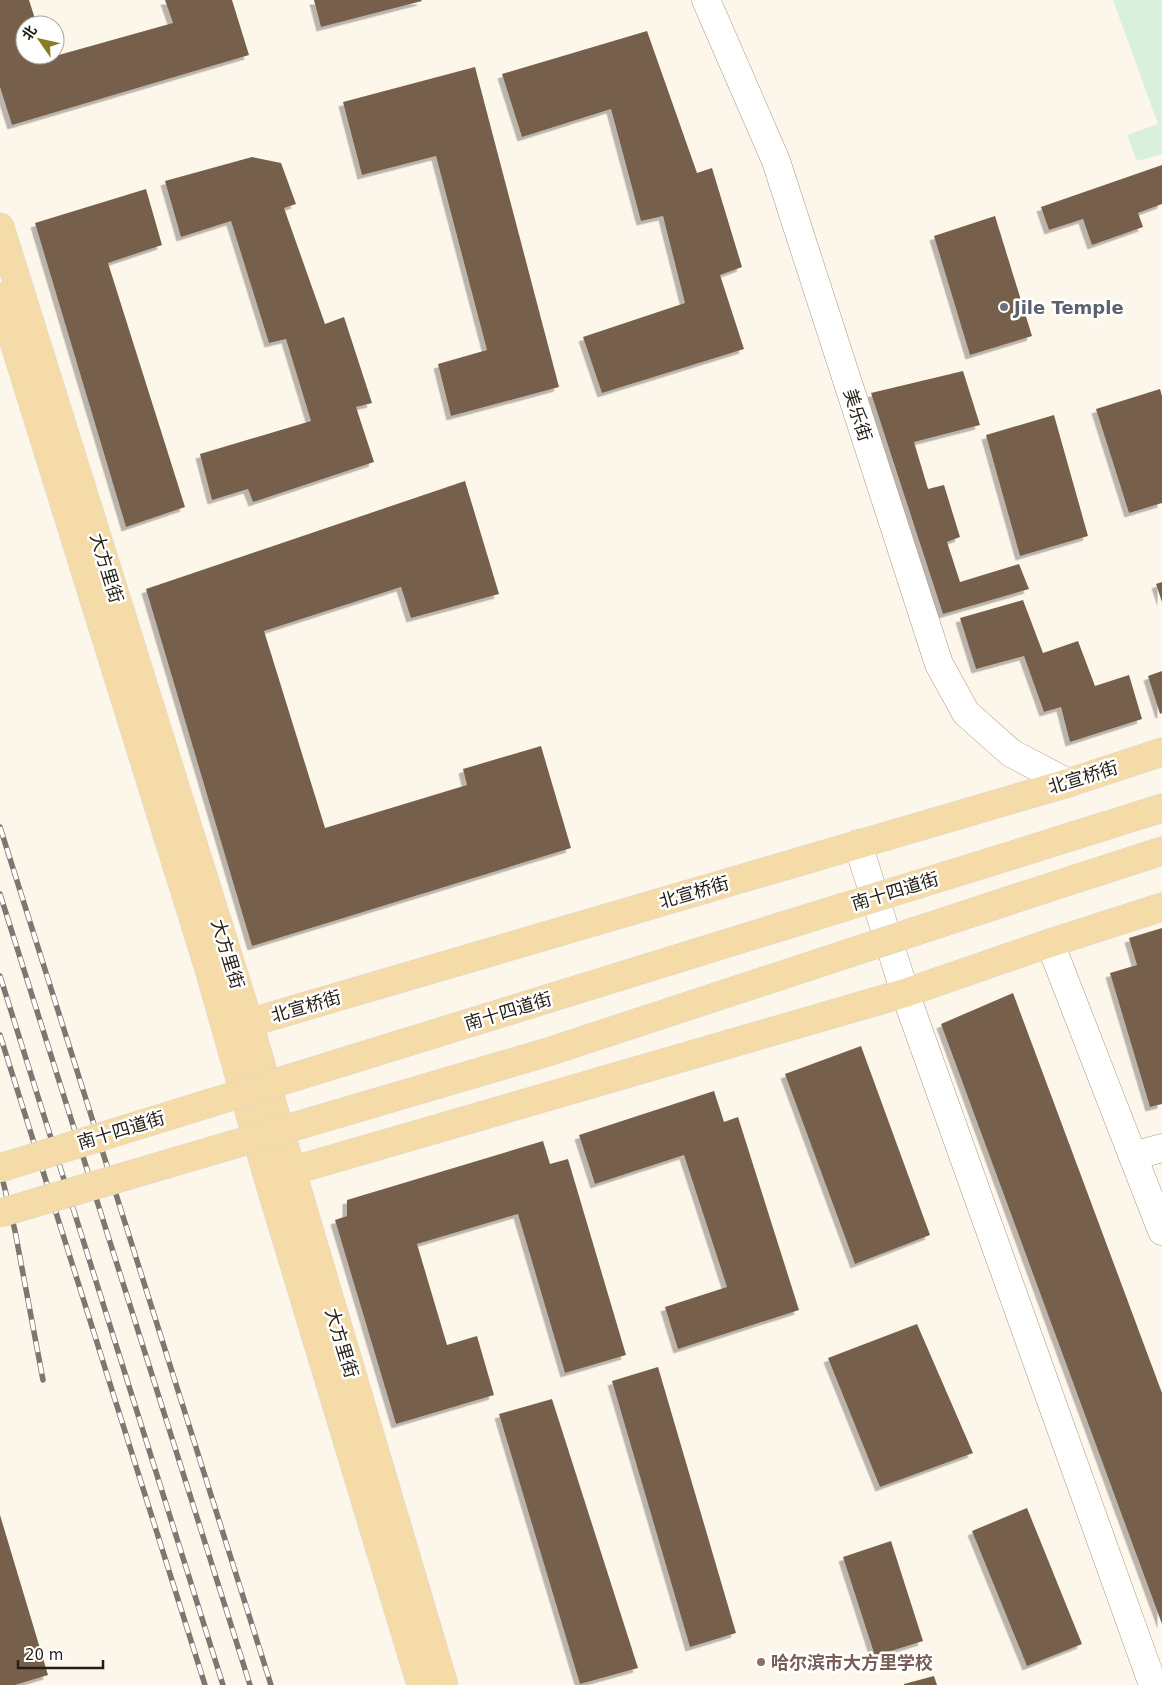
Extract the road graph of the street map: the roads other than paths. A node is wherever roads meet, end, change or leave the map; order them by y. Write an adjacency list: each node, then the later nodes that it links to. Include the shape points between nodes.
1 (706, 0): 5 (street, 美乐街, via 776,161 939,664 966,713 1011,753)
2 (0, 227): 12 (main road, 大方里街)
3 (0, 297): 12 (main road, 大方里街, via 209,969)
4 (1162, 752): 5 (main road, 北宣桥街)
5 (1068, 783): 7 (main road, 北宣桥街)
6 (1162, 808): 15 (main road, 南十四道街, bridge)
7 (858, 844): 11 (street); 12 (main road, 北宣桥街)
8 (1162, 851): 17 (main road, bridge, via 548,1052)
9 (1162, 907): 10 (main road)
10 (1050, 943): 11 (main road); 14 (street)
11 (905, 993): 16 (main road); 21 (street)
12 (238, 1026): 16 (main road, 大方里街)
13 (1162, 1148): 14 (street)
14 (1133, 1156): 18 (street)
15 (0, 1168)
16 (280, 1175): 19 (main road, 大方里街); 20 (main road, 大方里街)
17 (0, 1213)
18 (1162, 1231)
19 (421, 1685)
20 (444, 1685)
21 (1153, 1685)

